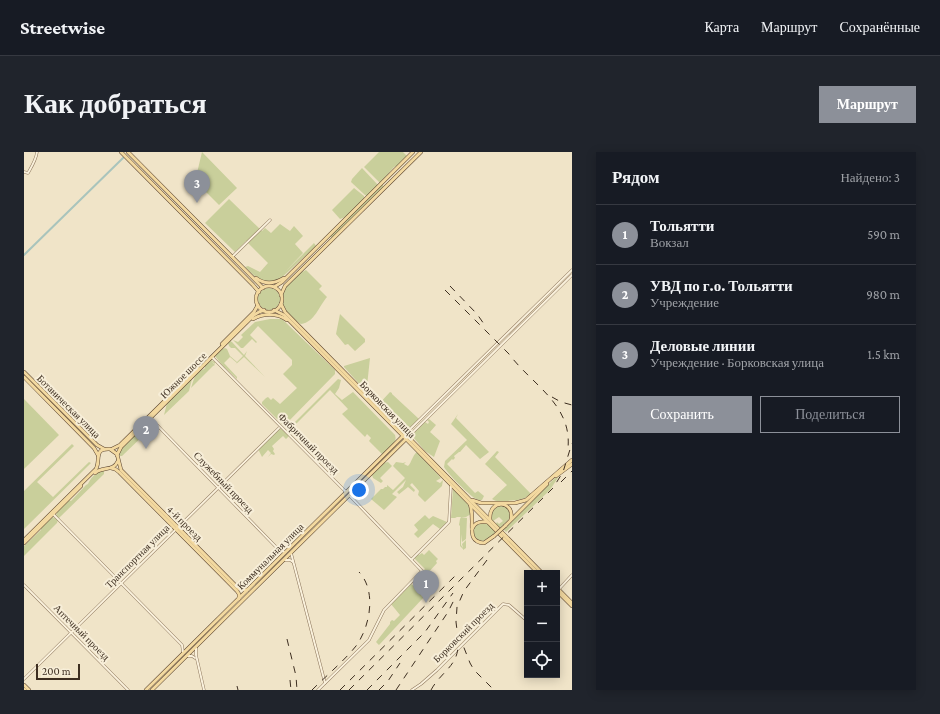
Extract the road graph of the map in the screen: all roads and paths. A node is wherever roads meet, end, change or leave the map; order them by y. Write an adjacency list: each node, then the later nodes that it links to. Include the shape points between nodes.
1 (37, 152): 6 (street, via 30,170 28,173)
2 (121, 152): 13 (main road)
3 (128, 152): 12 (main road)
4 (413, 152): 7 (main road)
5 (421, 152): 9 (main road)
6 (24, 172)
7 (385, 180): 8 (main road); 9 (main road, via 385,184)
8 (381, 184): 10 (main road, via 384,184); 15 (main road)
9 (388, 184): 10 (main road)
10 (385, 188): 23 (main road, via 285,286)
11 (270, 220): 14 (street)
12 (202, 226): 13 (main road); 14 (main road)
13 (199, 230): 21 (main road)
14 (232, 257): 17 (main road)
15 (294, 269): 17 (main road, via 278,281 270,283 260,282); 19 (main road)
16 (572, 270): 22 (street)
17 (248, 273): 20 (main road)
18 (572, 275): 24 (street)
19 (274, 287): 20 (main road); 23 (main road)
20 (263, 288): 21 (main road)
21 (259, 292): 26 (main road)
22 (549, 293): 24 (street); 31 (street)
23 (281, 295): 25 (main road)
24 (552, 295): 32 (street)
25 (281, 304): 28 (main road); 36 (main road, Борковская улица)
26 (258, 305): 27 (main road); 45 (main road, Южное шоссе, via 254,312 120,445)
27 (264, 310): 28 (main road); 29 (main road, Южное шоссе)
28 (274, 310): 30 (main road, Борковская улица)
29 (247, 323): 30 (main road, via 259,316 278,315); 33 (main road, Южное шоссе)
30 (296, 327): 36 (main road, Борковская улица)
31 (511, 331): 32 (street); 34 (street)
32 (513, 333): 35 (street)
33 (212, 357): 47 (main road, Южное шоссе, via 121,447); 56 (street, Фабричный проезд)
34 (483, 358): 35 (street); 43 (street)
35 (485, 361): 43 (street)
36 (340, 369): 43 (main road, Борковская улица)
37 (24, 372): 39 (main road, Ботаническая улица)
38 (24, 377): 39 (main road, Ботаническая улица)
39 (60, 411): 41 (main road, Ботаническая улица)
40 (157, 425): 55 (street, Служебный проезд)
41 (77, 428): 44 (main road, Ботаническая улица); 46 (main road, Ботаническая улица)
42 (279, 428): 55 (street, Транспортная улица)
43 (405, 437): 54 (main road, Борковская улица); 56 (main road, Коммунальная улица); 57 (main road, Борковская улица)
44 (104, 449): 45 (main road); 46 (main road)
45 (112, 449): 47 (main road)
46 (98, 455): 50 (main road)
47 (117, 455): 49 (main road)
48 (572, 460): 58 (main road, via 528,499)
49 (118, 461): 53 (main road); 64 (main road, 4-й проезд, via 121,470)
50 (98, 462): 52 (main road); 67 (main road, via 96,469)
51 (572, 464): 60 (main road, via 551,480)
52 (105, 468): 53 (main road); 61 (main road, via 97,471)
53 (110, 468): 64 (main road, 4-й проезд, via 119,472)
54 (451, 485): 59 (main road, Борковская улица); 74 (street, via 450,522)
55 (218, 488): 64 (street, Транспортная улица); 69 (street, Служебный проезд)
56 (348, 494): 66 (main road, Коммунальная улица); 74 (street, Фабричный проезд)
57 (470, 500): 58 (main road, via 485,503); 63 (main road, Борковская улица)
58 (521, 502): 60 (main road)
59 (470, 504): 63 (main road, Борковская улица); 65 (main road)
60 (524, 507): 62 (main road)
61 (53, 514): 68 (main road); 80 (street)
62 (513, 515): 63 (main road, via 507,506 498,505 491,510); 65 (main road, bridge, via 511,520 487,542 474,540)
63 (489, 521): 65 (main road, via 478,522); 76 (main road, Борковская улица); 77 (main road, Борковская улица)
64 (177, 528): 72 (main road, 4-й проезд); 80 (street, Транспортная улица)
65 (471, 530)
66 (302, 539): 70 (main road, Коммунальная улица); 71 (main road, Коммунальная улица)
67 (24, 540)
68 (24, 543)
69 (280, 550): 70 (street, Служебный проезд); 73 (street)
70 (286, 552): 73 (main road, Коммунальная улица)
71 (291, 553): 73 (main road, Коммунальная улица); 75 (street)
72 (206, 557): 83 (main road, 4-й проезд, via 239,589); 86 (main road, 4-й проезд, via 237,591)
73 (282, 559): 75 (street); 78 (main road, Коммунальная улица)
74 (412, 559): 100 (street, via 421,569 420,573 384,610 369,640)
75 (293, 563): 100 (street)
76 (535, 570)
77 (539, 570)
78 (264, 576): 83 (main road, Коммунальная улица); 89 (main road, Коммунальная улица)
79 (572, 576): 82 (street)
80 (121, 584): 91 (street, Транспортная улица); 93 (street)
81 (24, 585): 91 (street, Аптечный проезд)
82 (560, 587)
83 (247, 590): 86 (main road, Коммунальная улица)
84 (560, 593): 87 (main road)
85 (560, 593): 88 (main road)
86 (239, 599): 89 (main road, Коммунальная улица)
87 (572, 603)
88 (572, 606)
89 (227, 613): 92 (main road, Коммунальная улица)
90 (524, 619): 108 (street, Борковский проезд, via 509,605 503,604 427,680)
91 (71, 632): 99 (street, Транспортная улица); 103 (street, Аптечный проезд)
92 (204, 636): 94 (main road, Коммунальная улица); 95 (main road, Коммунальная улица)
93 (182, 645): 95 (street); 96 (street)
94 (196, 646): 96 (main road, Коммунальная улица); 97 (street)
95 (189, 647): 96 (main road, Коммунальная улица)
96 (185, 655): 97 (street, via 192,656); 98 (main road, Коммунальная улица)
97 (197, 661): 106 (street)
98 (171, 668): 104 (main road, Коммунальная улица); 105 (main road, Коммунальная улица)
99 (24, 679)
100 (325, 683): 107 (street)
101 (24, 685): 102 (main road)
102 (29, 690)
103 (128, 690)
104 (146, 690)
105 (152, 690)
106 (204, 690)
107 (318, 690)
108 (412, 690)

